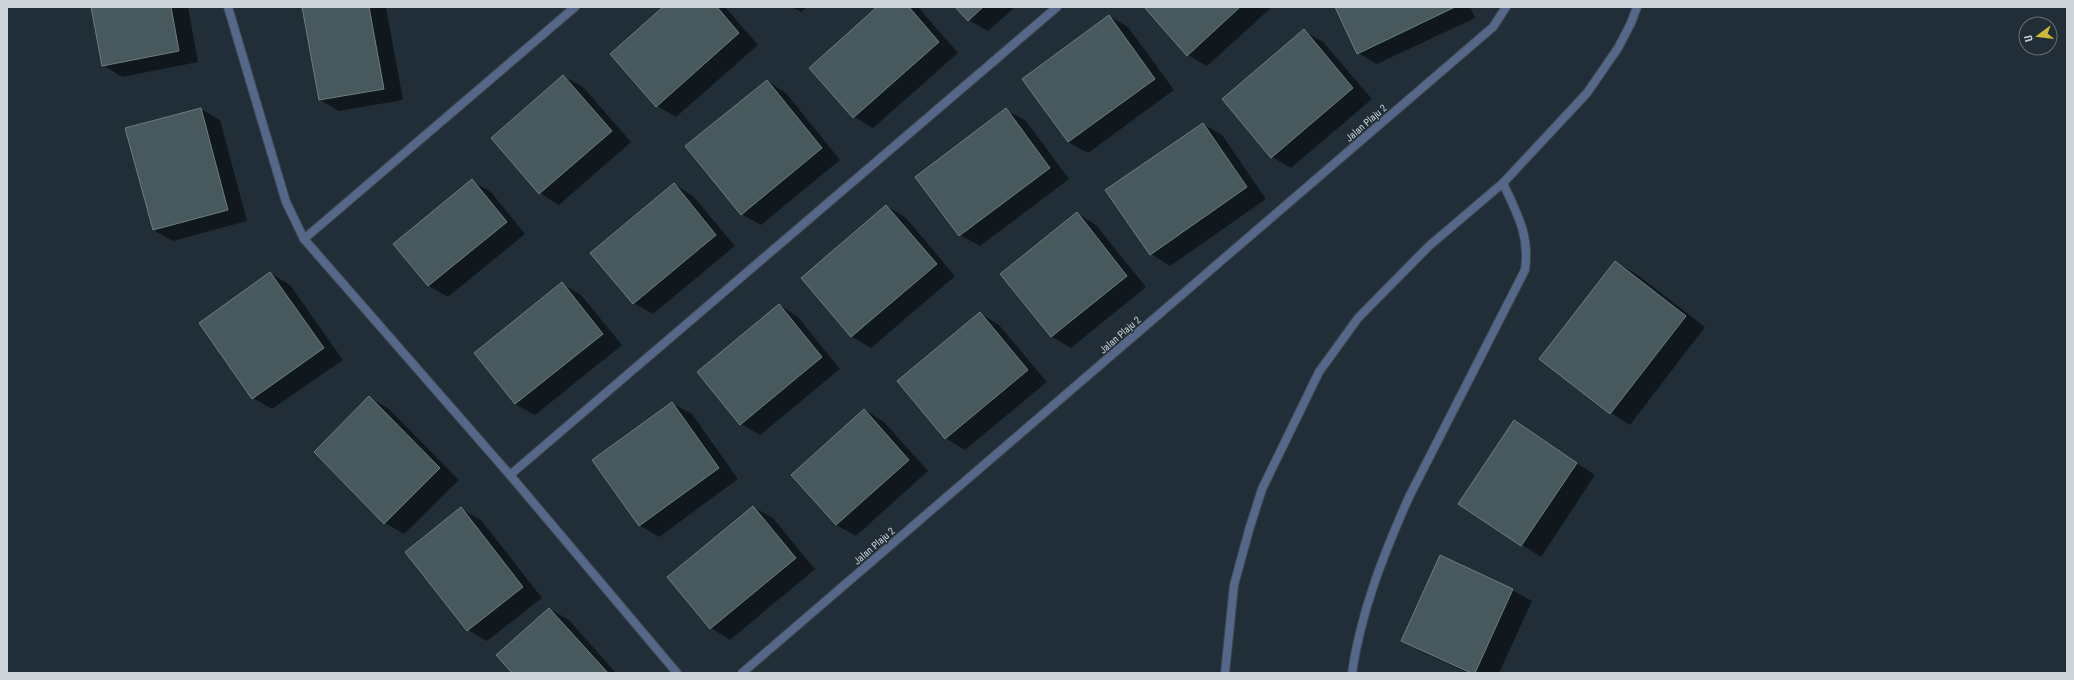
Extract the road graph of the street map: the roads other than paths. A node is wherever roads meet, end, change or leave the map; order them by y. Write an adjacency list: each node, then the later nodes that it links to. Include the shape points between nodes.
1 (228, 7): 7 (street, via 286,202)
2 (575, 7): 7 (street)
3 (1057, 7): 8 (street)
4 (1506, 7): 10 (street, Jalan Plaju 2, via 1493,27)
5 (1637, 7): 6 (street, via 1618,48 1587,93)
6 (1503, 184): 11 (street, via 1429,246 1369,306 1319,372 1262,489 1249,530 1234,585); 12 (street, via 1525,234 1525,270 1392,535 1363,621)
7 (304, 239): 8 (street)
8 (510, 475): 9 (street)
9 (677, 673)
10 (742, 673)
11 (1225, 673)
12 (1352, 673)

